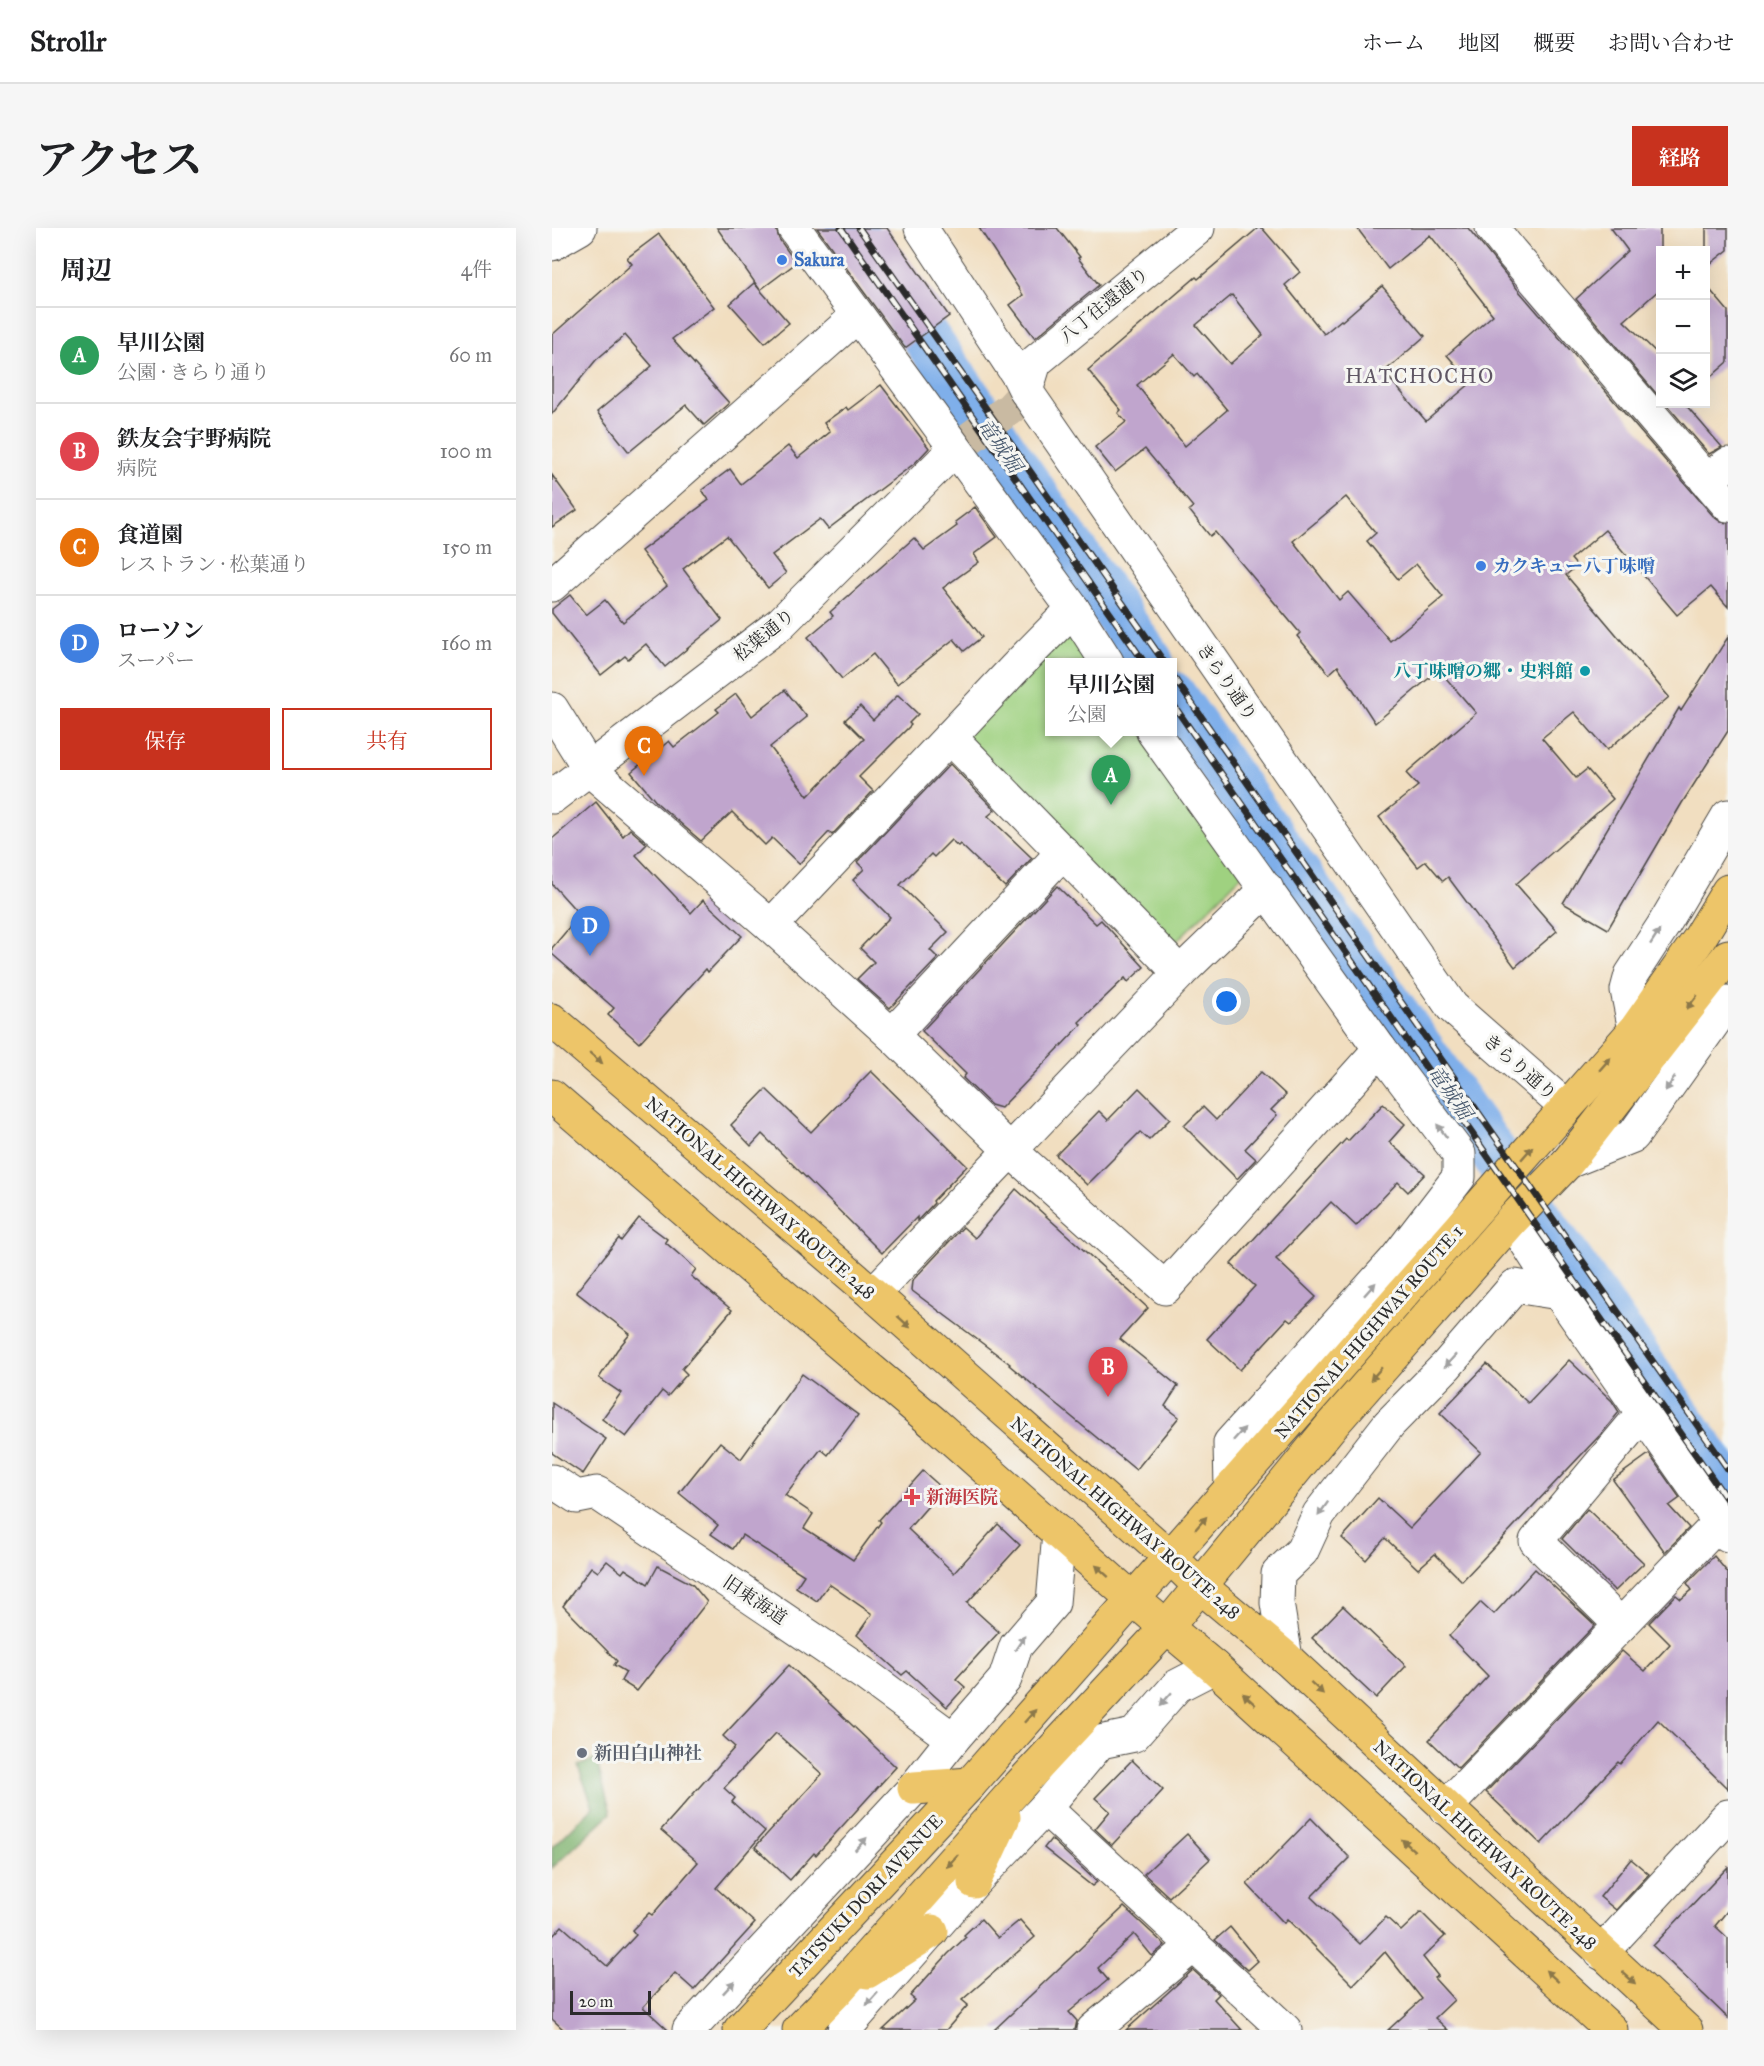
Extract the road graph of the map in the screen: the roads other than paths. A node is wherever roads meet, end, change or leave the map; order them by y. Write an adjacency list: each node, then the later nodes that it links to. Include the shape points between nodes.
1 (580, 228): 6 (street)
2 (794, 228): 7 (street)
3 (921, 228): 8 (street, きらり通り)
4 (1198, 228): 8 (street, 八丁往還通り, via 1035,362)
5 (1492, 228): 10 (street, via 1663,428)
6 (552, 244)
7 (857, 316): 9 (street); 12 (street)
8 (1026, 391): 33 (street, きらり通り, via 1452,1007)
9 (955, 449): 13 (street); 18 (street, 松葉通り, via 782,623)
10 (1717, 472): 11 (street)
11 (1728, 505)
12 (552, 585)
13 (1074, 609): 14 (street); 17 (street)
14 (1104, 658)
15 (552, 709): 18 (street)
16 (1156, 736): 22 (street)
17 (950, 737): 21 (street); 24 (street)
18 (590, 770): 19 (street, 松葉通り); 24 (street)
19 (552, 797)
20 (1728, 816): 29 (street, one-way to 20, via 1627,990 1631,975)
21 (1063, 852): 26 (street); 30 (street)
22 (1267, 889): 26 (street); 31 (street)
23 (1728, 891): 29 (highway, NATIONAL HIGHWAY ROUTE 1)
24 (771, 926): 30 (street)
25 (1728, 956): 35 (highway, NATIONAL HIGHWAY ROUTE 1, one-way to 35)
26 (1180, 973): 34 (street)
27 (1728, 1002): 35 (street, one-way to 35, via 1633,1136)
28 (552, 1020): 41 (highway, NATIONAL HIGHWAY ROUTE 248, one-way to 41)
29 (1635, 1030): 33 (highway, NATIONAL HIGHWAY ROUTE 1, one-way to 29)
30 (892, 1035): 34 (street)
31 (1380, 1049): 34 (street, via 1165,1288); 38 (street, one-way to 31, via 1459,1177 1460,1154)
32 (552, 1096): 51 (highway)
33 (1566, 1107): 37 (highway, NATIONAL HIGHWAY ROUTE 1, one-way to 33)
34 (1011, 1151): 41 (street)
35 (1568, 1162): 36 (highway, NATIONAL HIGHWAY ROUTE 1)
36 (1512, 1220): 39 (highway, NATIONAL HIGHWAY ROUTE 1); 40 (street)
37 (1435, 1258): 38 (street); 45 (highway, NATIONAL HIGHWAY ROUTE 1)
38 (1396, 1259): 43 (street, one-way to 38)
39 (1458, 1280): 42 (street); 47 (highway, NATIONAL HIGHWAY ROUTE 1, one-way to 47)
40 (1559, 1293): 42 (street, via 1515,1286); 44 (street)
41 (873, 1294): 52 (highway, NATIONAL HIGHWAY ROUTE 248, one-way to 52)
42 (1471, 1337): 46 (street, one-way to 46)
43 (1297, 1369): 45 (street); 49 (street, one-way to 43, via 1230,1443)
44 (1643, 1413): 50 (street); 55 (street, via 1536,1540)
45 (1293, 1417): 49 (highway, NATIONAL HIGHWAY ROUTE 1)
46 (1389, 1424): 47 (street); 57 (street, one-way to 57, via 1319,1514 1302,1551 1278,1574 1277,1603)
47 (1332, 1425): 53 (highway, NATIONAL HIGHWAY ROUTE 1)
48 (552, 1481): 59 (street, 旧東海道, via 578,1497 597,1492)
49 (1232, 1489): 52 (highway, NATIONAL HIGHWAY ROUTE 1, one-way to 49)
50 (1724, 1529): 55 (street)
51 (1059, 1533): 54 (highway, one-way to 51); 59 (street, one-way to 51, via 1005,1679 1016,1646 1053,1603)
52 (1171, 1558): 53 (highway, NATIONAL HIGHWAY ROUTE 248); 54 (highway, NATIONAL HIGHWAY ROUTE 1)
53 (1200, 1586): 56 (highway, NATIONAL HIGHWAY ROUTE 1); 57 (highway, NATIONAL HIGHWAY ROUTE 248)
54 (1134, 1600): 56 (highway); 60 (highway, NATIONAL HIGHWAY ROUTE 1, one-way to 54)
55 (1621, 1625): 64 (street)
56 (1166, 1628): 58 (highway); 61 (highway, NATIONAL HIGHWAY ROUTE 1)
57 (1286, 1658): 64 (highway, NATIONAL HIGHWAY ROUTE 248, one-way to 64)
58 (1214, 1667): 63 (street, one-way to 63, via 1177,1686 1134,1735 1100,1742); 77 (highway, one-way to 58)
59 (953, 1739): 62 (street)
60 (981, 1772): 62 (highway); 72 (highway, TATSUKI DORI AVENUE)
61 (1019, 1786): 66 (highway); 70 (highway, one-way to 70)
62 (914, 1788): 71 (street, one-way to 62)
63 (1045, 1808): 66 (street); 68 (street)
64 (1445, 1808): 69 (highway, NATIONAL HIGHWAY ROUTE 248)
65 (1728, 1816): 69 (street)
66 (974, 1882): 67 (street)
67 (932, 1931): 70 (highway); 74 (street, one-way to 74)
68 (1194, 1946): 75 (street); 76 (street)
69 (1601, 1953): 78 (highway, NATIONAL HIGHWAY ROUTE 248, one-way to 78)
70 (836, 1992): 73 (highway)
71 (689, 2030)
72 (740, 2030)
73 (799, 2030)
74 (844, 2030)
75 (1093, 2030)
76 (1286, 2030)
77 (1611, 2030)
78 (1686, 2030)

